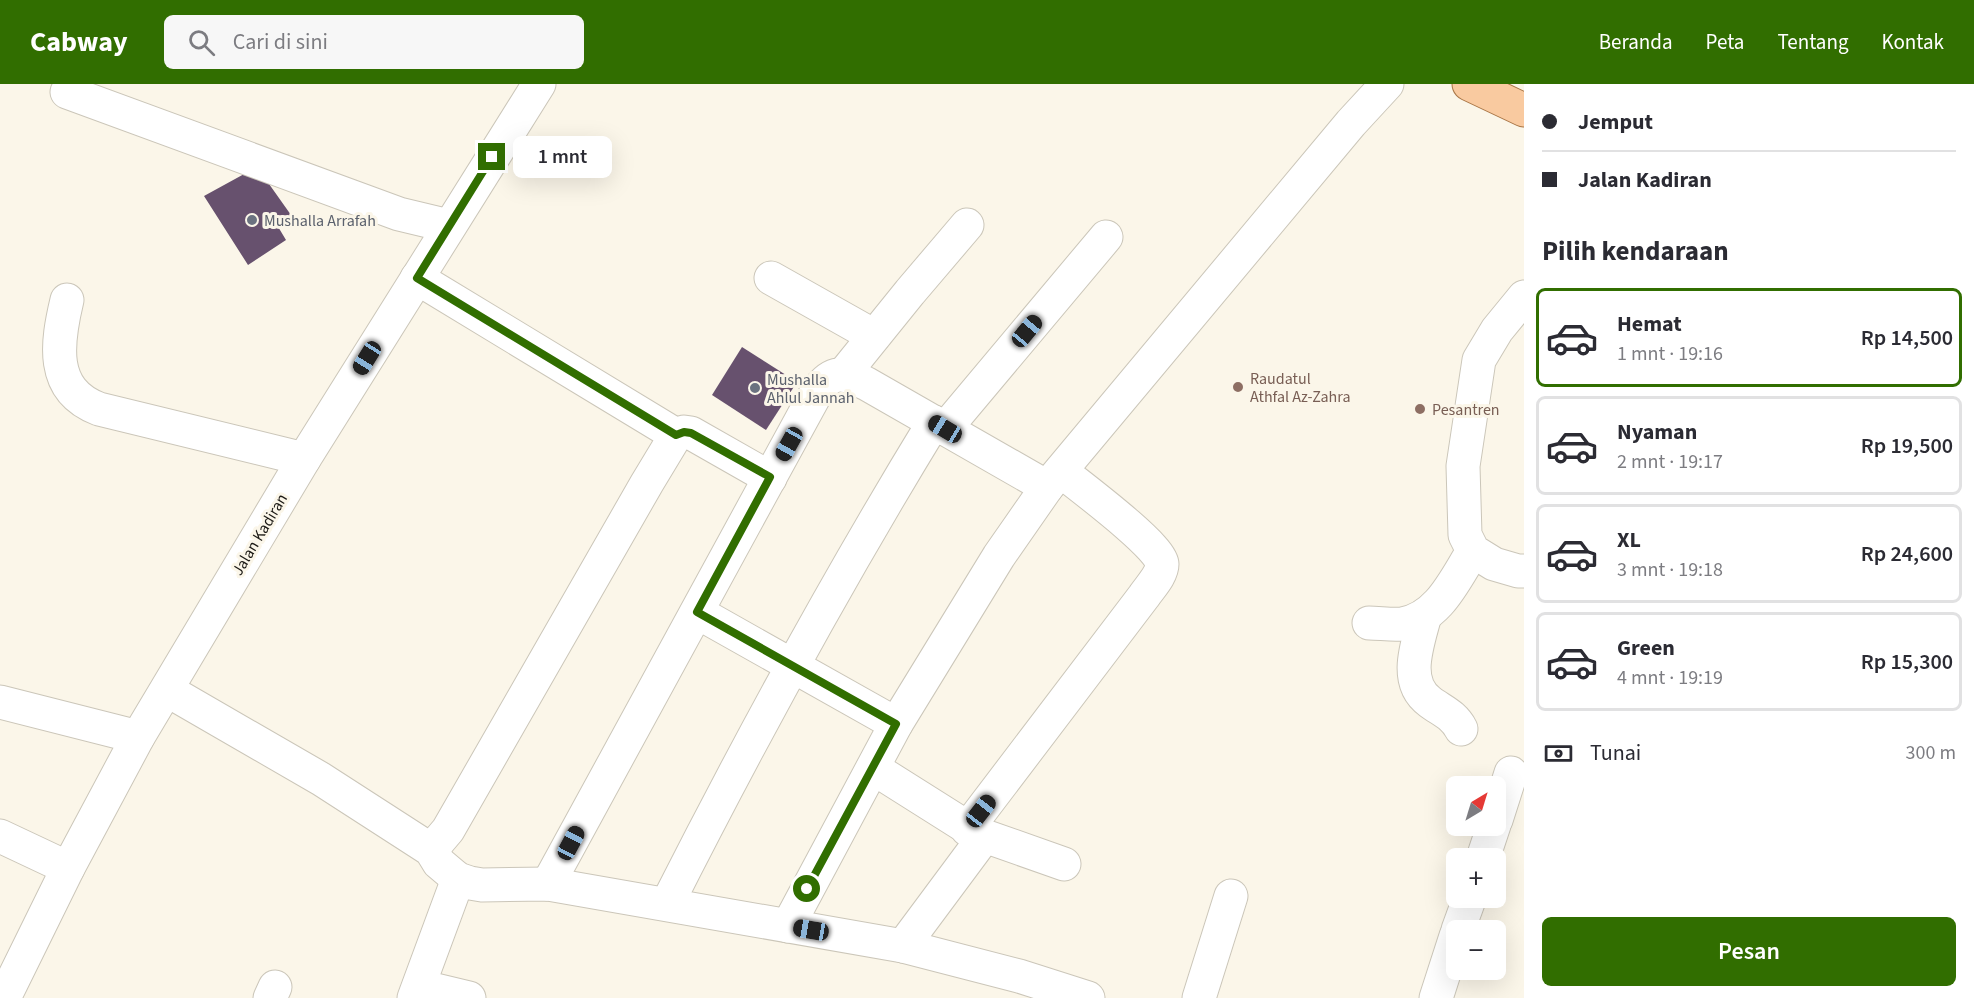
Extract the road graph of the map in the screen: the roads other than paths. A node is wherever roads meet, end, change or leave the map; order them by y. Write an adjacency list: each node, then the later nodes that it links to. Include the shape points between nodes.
1 (538, 84): 7 (street, Jalan Kadiran)
2 (1387, 84): 20 (street, via 1350,123)
3 (1469, 84): 5 (main road)
4 (67, 92): 7 (street, via 399,214)
5 (1524, 110)
6 (968, 225): 14 (street)
7 (449, 226): 9 (street, Jalan Kadiran)
8 (1106, 237): 16 (street)
9 (417, 278): 17 (street); 18 (street, Jalan Kadiran)
10 (771, 278): 14 (street)
11 (1524, 297): 13 (street)
12 (67, 300): 18 (street, via 58,352 71,390 88,405)
13 (1512, 331): 21 (street, via 1479,360 1463,466 1465,535)
14 (874, 336): 15 (street)
15 (843, 375): 16 (street, via 867,384); 19 (street, via 835,375 822,384)
16 (939, 425): 20 (street); 26 (street)
17 (676, 435): 19 (street, via 691,433); 37 (street, via 448,830)
18 (304, 459): 27 (street, Jalan Kadiran)
19 (770, 477): 23 (street)
20 (1054, 479): 29 (street, via 999,555); 35 (street, via 1143,538 1156,551 1162,566)
21 (1473, 550): 22 (street, via 1494,564); 24 (street, via 1443,600)
22 (1524, 571)
23 (697, 612): 26 (street); 41 (street)
24 (1425, 615): 25 (street, via 1402,624); 30 (street, via 1413,676 1420,694 1456,720)
25 (1369, 623)
26 (791, 666): 29 (street); 43 (street)
27 (167, 690): 31 (street, Jalan Kadiran); 37 (street, via 321,779)
28 (0, 702): 31 (street)
29 (896, 724): 32 (street)
30 (1461, 729)
31 (138, 737): 39 (street, Jalan Kadiran)
32 (873, 768): 35 (street); 44 (street)
33 (1511, 773): 34 (street)
34 (1506, 789)
35 (976, 833): 38 (street); 45 (street)
36 (0, 836): 39 (street)
37 (431, 850): 40 (street, via 439,863)
38 (1064, 864)
39 (68, 868): 49 (street, Jalan Kadiran)
40 (458, 879): 41 (street, via 482,885); 48 (street)
41 (548, 884): 43 (street)
42 (1232, 896): 52 (street)
43 (667, 904): 44 (street)
44 (788, 926): 45 (street)
45 (903, 946): 47 (street)
46 (1446, 967): 53 (street)
47 (1012, 987): 51 (street)
48 (416, 992): 50 (street)
49 (4, 998)
50 (469, 998)
51 (1088, 998)
52 (1199, 998)
53 (1436, 998)

